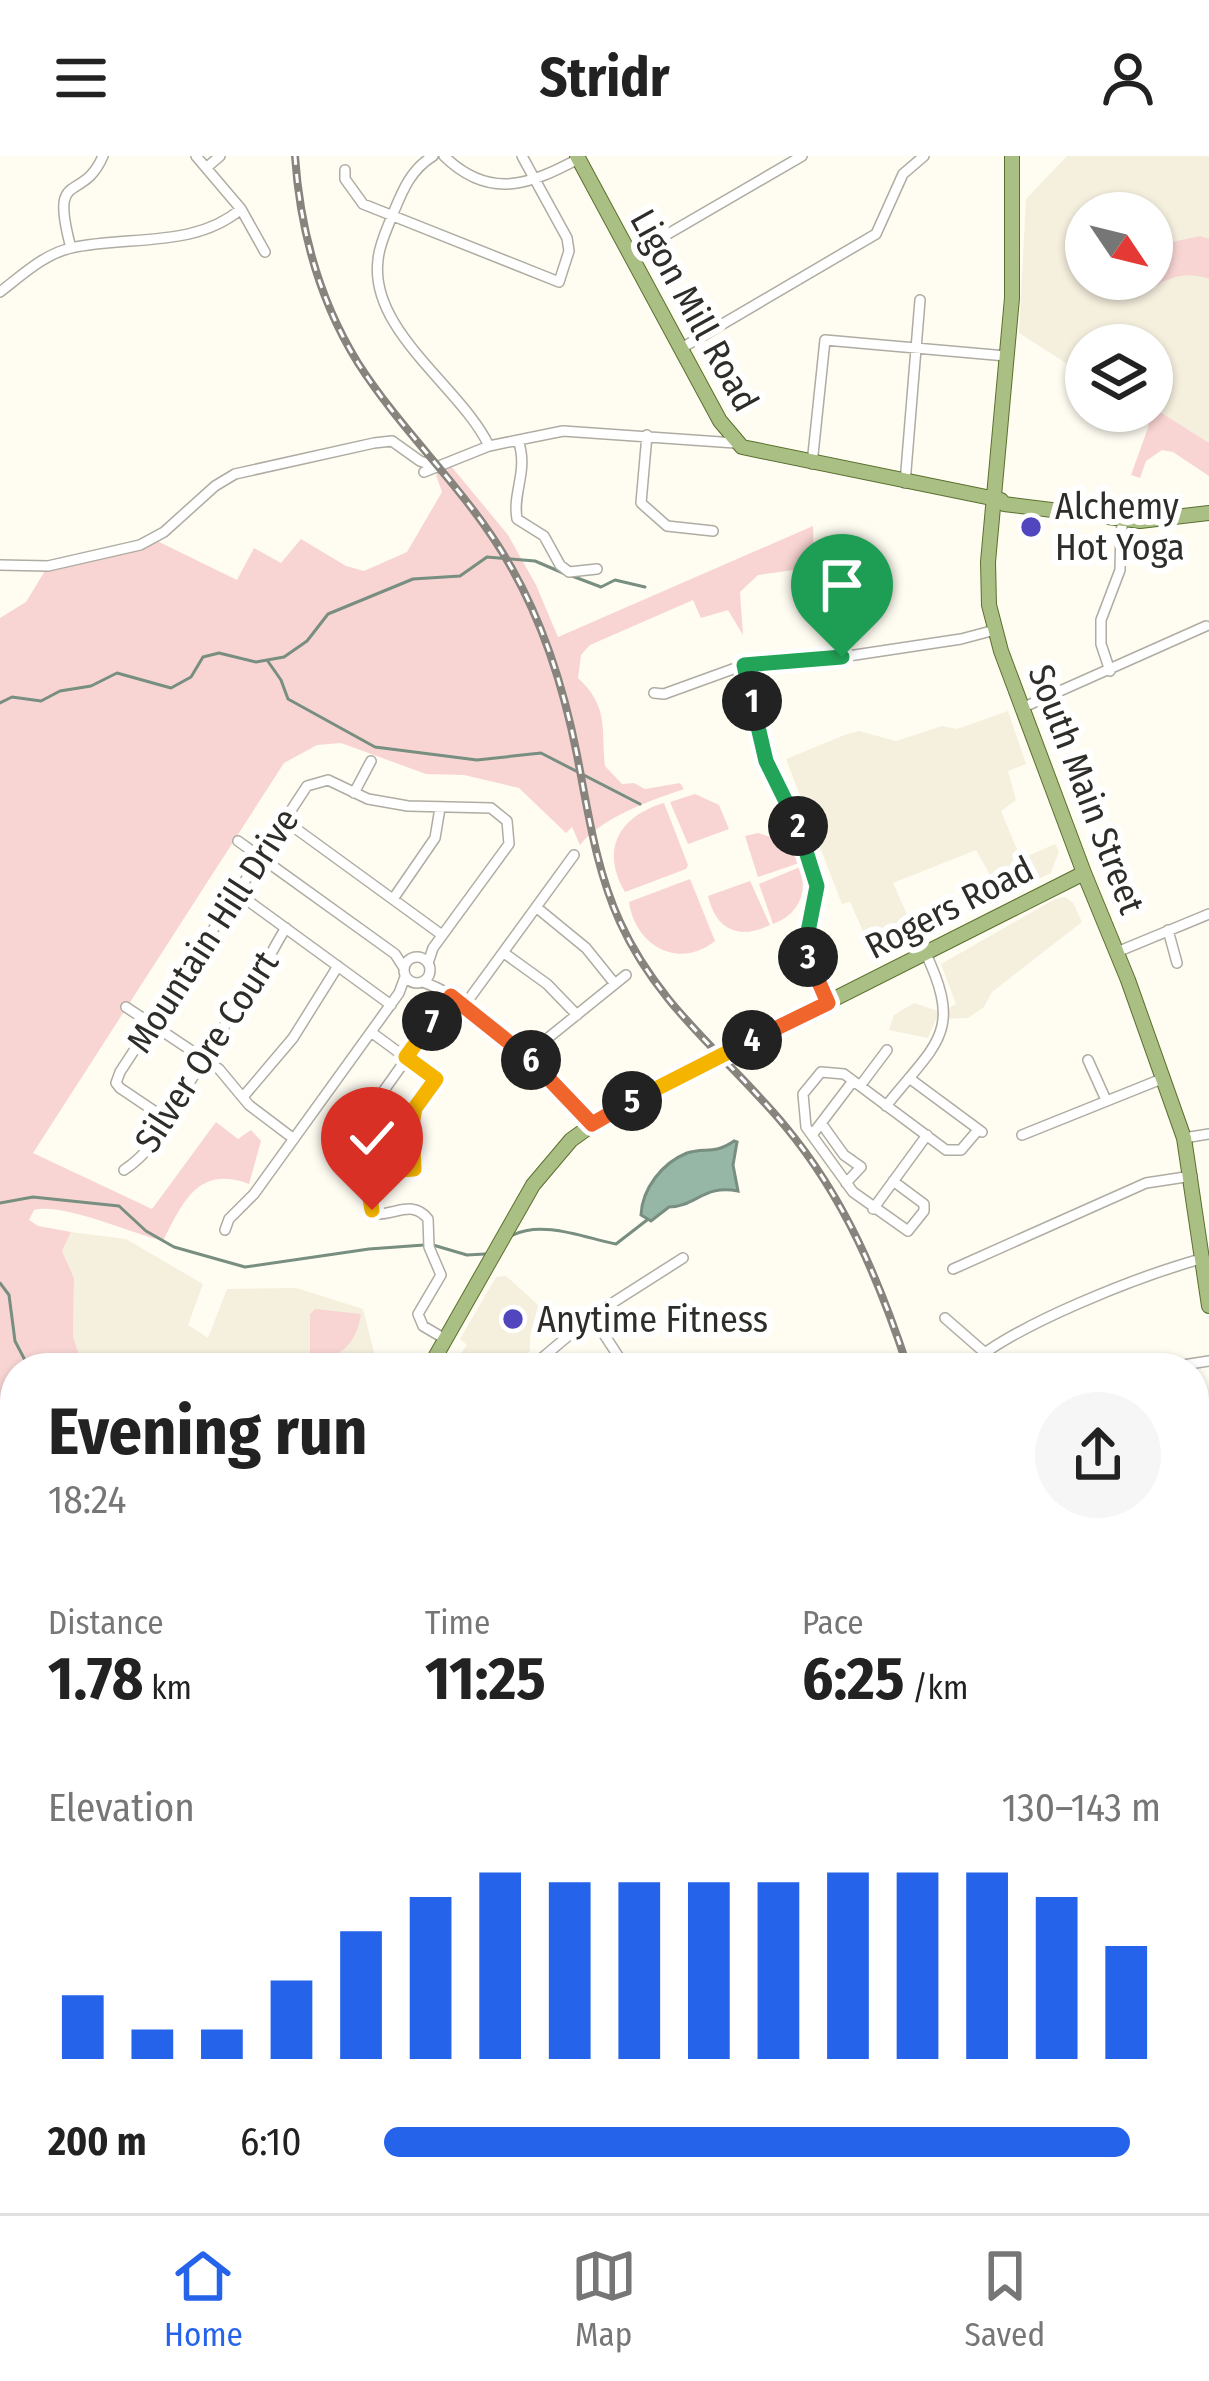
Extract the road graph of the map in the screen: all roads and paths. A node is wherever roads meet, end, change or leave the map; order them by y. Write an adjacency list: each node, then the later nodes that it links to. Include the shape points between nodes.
1 (103, 156): 16 (street, via 62,202)
2 (196, 156): 11 (street)
3 (220, 156): 11 (street)
4 (433, 156): 15 (street, via 410,176)
5 (444, 156): 13 (street, via 500,184)
6 (522, 156): 13 (street)
7 (802, 156): 18 (street)
8 (1016, 156): 19 (main road, South Main Street); 19 (main road, South Main Street)
9 (580, 157): 13 (street); 18 (main road, Ligon Mill Road)
10 (917, 157): 23 (street, via 877,234)
11 (206, 168): 14 (street)
12 (345, 170): 15 (street, via 357,198)
13 (536, 182): 15 (street, via 567,238 559,281)
14 (241, 209): 16 (street, via 178,236); 17 (street)
15 (392, 216): 28 (street, via 377,262 388,305 403,338)
16 (70, 248): 20 (street)
17 (265, 252)
18 (630, 256): 23 (main road, Ligon Mill Road)
19 (1013, 284): 24 (main road, South Main Street)
20 (0, 292)
21 (920, 300): 22 (street)
22 (917, 348): 24 (street); 29 (street, via 825,340); 32 (street)
23 (680, 349): 27 (main road, Ligon Mill Road)
24 (1006, 356): 33 (main road, South Main Street)
25 (647, 435): 26 (street, via 563,431); 27 (street); 36 (street, via 641,503 667,526)
26 (518, 440): 28 (street); 38 (street, via 524,466 515,510 522,524 540,533 569,572)
27 (735, 443): 29 (main road, Ligon Mill Road)
28 (489, 446): 30 (street)
29 (812, 464): 32 (main road, Ligon Mill Road)
30 (440, 468): 31 (street); 37 (street, via 392,441 374,443 235,474 140,545 48,566)
31 (424, 472)
32 (904, 482): 33 (main road, Ligon Mill Road)
33 (998, 499): 35 (main road, Ligon Mill Road); 40 (main road, South Main Street, via 988,573)
34 (1209, 508): 35 (main road, Ligon Mill Road)
35 (1126, 514): 42 (street, via 1120,570 1101,620)
36 (713, 531)
37 (0, 565)
38 (597, 569)
39 (1206, 626): 42 (street)
40 (995, 630): 41 (street); 44 (main road, South Main Street)
41 (744, 665): 43 (street); 69 (street, via 766,761 814,870 806,942)
42 (1110, 671): 44 (street)
43 (654, 693)
44 (1024, 706): 52 (main road, South Main Street)
45 (371, 761): 46 (street)
46 (353, 793): 47 (street, Mountain Hill Drive); 48 (street, Mountain Hill Drive, via 317,781)
47 (440, 808): 54 (street, via 435,838); 59 (street, Mountain Hill Drive, via 491,808 510,832)
48 (284, 820): 51 (street, Mountain Hill Drive); 54 (street)
49 (238, 841): 51 (street)
50 (574, 855): 55 (street)
51 (259, 857): 53 (street, Mountain Hill Drive); 65 (street)
52 (1084, 873): 60 (main road, Rogers Road); 61 (main road, South Main Street)
53 (236, 892): 57 (street); 74 (street, Mountain Hill Drive)
54 (393, 899): 59 (street)
55 (536, 907): 62 (street); 67 (street)
56 (1209, 914): 58 (street)
57 (286, 928): 64 (street); 79 (street, Silver Ore Court)
58 (1168, 930): 61 (street); 63 (street)
59 (442, 935): 65 (street, Mountain Hill Drive)
60 (925, 952): 69 (main road, Rogers Road); 82 (street, via 946,1004 943,1027)
61 (1118, 952): 81 (main road, South Main Street)
62 (504, 953): 71 (street); 73 (street)
63 (1177, 963)
64 (338, 967): 70 (street); 84 (street)
65 (417, 970): 68 (street); 70 (street, Mountain Hill Drive)
66 (626, 975): 67 (street)
67 (615, 984): 73 (street)
68 (451, 996): 71 (street); 78 (street)
69 (828, 1003): 90 (main road, Rogers Road)
70 (391, 1005): 75 (street, Mountain Hill Drive)
71 (464, 1006): 77 (street)
72 (125, 1007): 74 (street)
73 (577, 1015): 77 (street)
74 (151, 1024): 79 (street); 88 (street, Mountain Hill Drive, via 116,1083)
75 (371, 1032): 78 (street); 95 (street, Mountain Hill Drive)
76 (887, 1050): 83 (street)
77 (527, 1055): 90 (street)
78 (406, 1057): 87 (street, via 436,1079); 87 (street, via 380,1096 386,1109)
79 (205, 1060): 84 (street); 88 (street, Silver Ore Court)
80 (1088, 1060): 85 (street)
81 (1164, 1078): 85 (street); 96 (main road, South Main Street)
82 (907, 1080): 86 (street); 93 (street, via 981,1132 956,1151)
83 (856, 1084): 86 (street); 89 (street); 92 (street, via 837,1071 816,1076 803,1094)
84 (243, 1097): 95 (street)
85 (1106, 1100): 94 (street)
86 (888, 1107): 93 (street)
87 (412, 1118): 109 (street, via 414,1169 375,1174 370,1207 377,1214 418,1210 428,1219 441,1275 418,1314 422,1326)
88 (170, 1121): 97 (street, Silver Ore Court)
89 (821, 1123): 92 (street); 100 (street, via 861,1167)
90 (592, 1124): 109 (main road, Rogers Road, via 533,1185)
91 (1209, 1134): 96 (street)
92 (812, 1135): 100 (street)
93 (927, 1135): 99 (street)
94 (1022, 1135)
95 (294, 1138): 102 (street, Mountain Hill Drive)
96 (1184, 1138): 98 (main road, South Main Street)
97 (124, 1170)
98 (1192, 1176): 104 (main road, South Main Street); 105 (street, via 1146,1183)
99 (893, 1181): 101 (street); 101 (street, via 924,1204 911,1229)
100 (846, 1183): 101 (street)
101 (873, 1209)
102 (225, 1229)
103 (683, 1258): 107 (street)
104 (1204, 1258): 106 (main road, South Main Street); 110 (street, via 1160,1270)
105 (953, 1269)
106 (1209, 1306)
107 (592, 1316): 112 (street); 113 (street)
108 (945, 1318): 110 (street)
109 (446, 1339): 111 (main road, Rogers Road)
110 (984, 1352)
111 (438, 1353)
112 (548, 1353)
113 (616, 1353)

